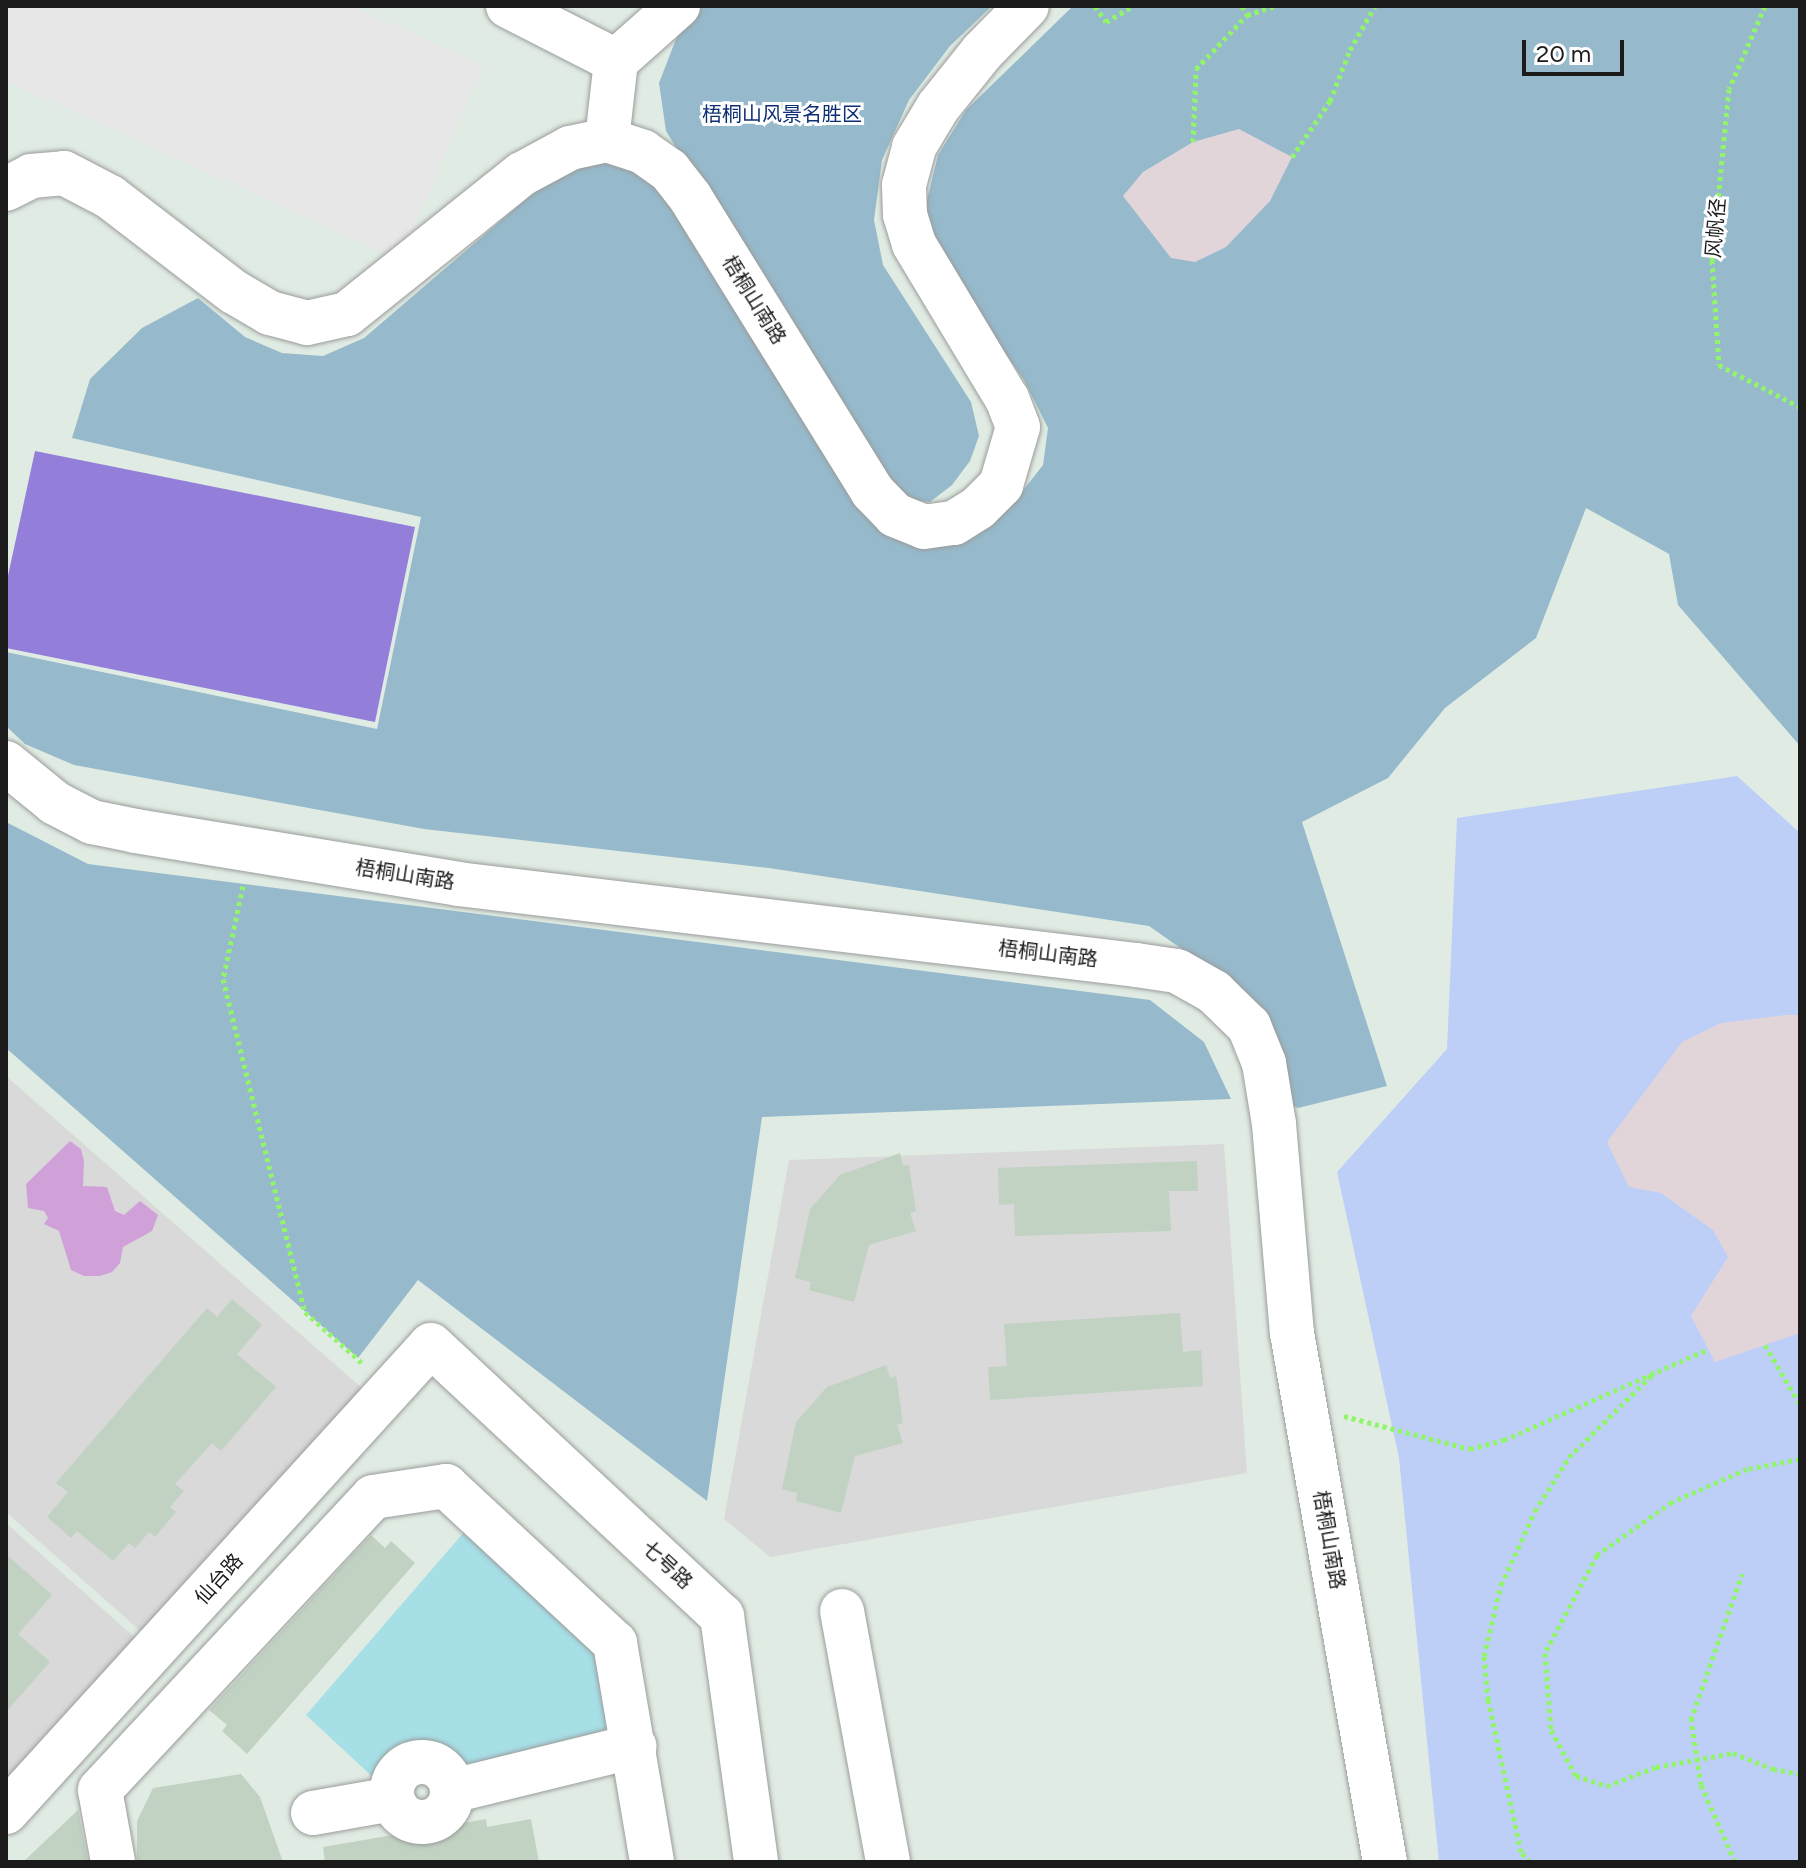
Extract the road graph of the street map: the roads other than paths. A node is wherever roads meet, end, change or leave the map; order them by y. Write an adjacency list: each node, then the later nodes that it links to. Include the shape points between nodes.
1 (508, 6): 4 (street)
2 (678, 6): 4 (street)
3 (1027, 6): 5 (street, 梧桐山南路, via 938,107 914,147 904,185 905,215 914,244 1007,399 1018,427 1001,485 954,523 924,527 895,515 872,491 690,197 669,170 643,152)
4 (616, 61): 5 (street)
5 (607, 140): 6 (street, via 570,148 522,174 347,314 307,323 270,313 234,292 110,197 64,173 31,176)
6 (6, 189)
7 (6, 763): 17 (street, 梧桐山南路, via 55,803 92,822 458,884 1177,971 1214,992 1249,1026 1264,1063 1292,1333)
8 (431, 1345): 11 (street, 仙台路); 15 (street, 七号路, via 722,1616)
9 (842, 1611): 16 (street)
10 (635, 1746): 12 (street, via 452,1791 447,1809 432,1821 403,1817 392,1799); 13 (street, via 615,1643 446,1486 373,1497 100,1790); 14 (street)
11 (6, 1812)
12 (313, 1813)
13 (113, 1862)
14 (652, 1862)
15 (756, 1862)
16 (888, 1862)
17 (1385, 1862)

